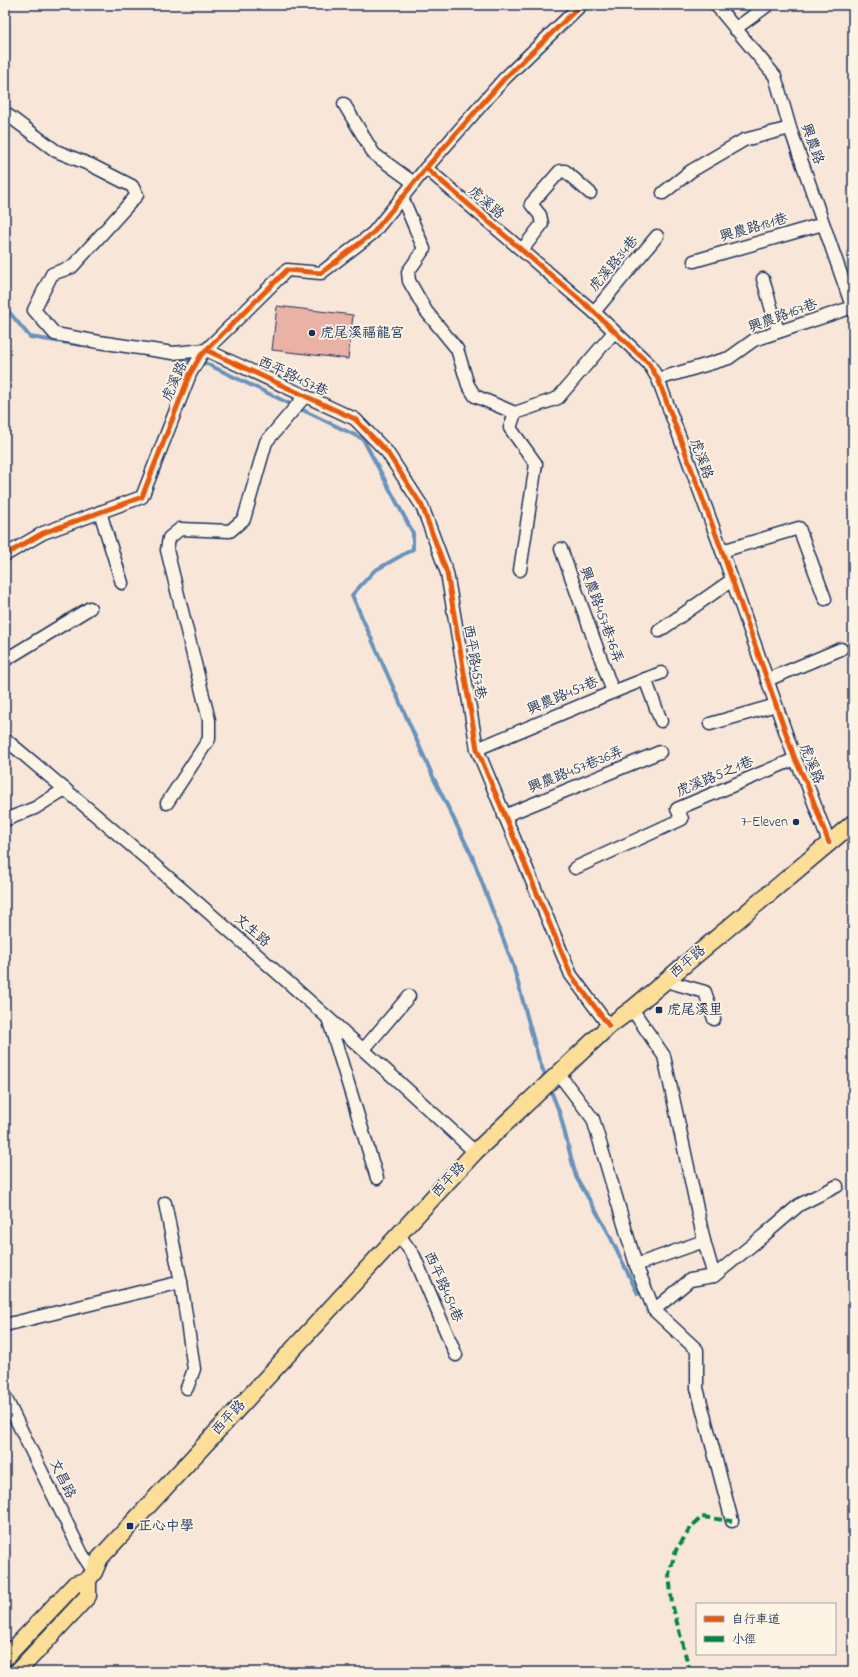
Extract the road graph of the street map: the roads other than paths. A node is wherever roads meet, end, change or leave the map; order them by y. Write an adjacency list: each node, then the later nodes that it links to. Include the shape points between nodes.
1 (581, 5): 8 (street, 虎溪路, via 504,79)
2 (716, 5): 4 (street, 興農路)
3 (768, 5): 4 (street)
4 (735, 29): 7 (street, 興農路, via 775,76)
5 (344, 104): 9 (street, via 374,154)
6 (5, 112): 23 (street, via 56,151 132,186 137,196 72,267 52,274 34,310 55,334 173,353)
7 (790, 128): 11 (street, via 744,140 691,171); 13 (street, 興農路)
8 (426, 168): 9 (street, 虎溪路); 15 (street, 虎溪路)
9 (414, 183): 12 (street, 虎溪路)
10 (590, 193): 15 (street, via 565,171 560,171 531,204 540,216 542,224)
11 (663, 193)
12 (402, 197): 23 (street, 虎溪路, via 373,233 321,273 287,270); 26 (street, via 424,249 408,272 409,281 426,311 457,349 468,385 475,396)
13 (823, 224): 16 (street, 興農路181巷); 18 (street, 興農路)
14 (657, 236): 20 (street, 虎溪路34巷)
15 (522, 250): 20 (street, 虎溪路)
16 (694, 261)
17 (763, 279): 22 (street)
18 (850, 290): 19 (street, 興農路)
19 (853, 308): 22 (street, 興農路167巷)
20 (594, 312): 21 (street, 虎溪路)
21 (614, 332): 24 (street, 虎溪路, via 648,364); 26 (street, via 558,398)
22 (778, 332): 24 (street, 興農路167巷, via 754,340 729,358)
23 (203, 353): 25 (street, 西平路457巷, via 222,357); 27 (street, 虎溪路, via 190,374 142,496)
24 (658, 379): 29 (street, 虎溪路)
25 (305, 396): 47 (street, 西平路457巷, via 355,419 387,452 422,506 447,573); 51 (street, via 266,442 244,519 230,531 180,528 169,538 167,550 209,720 209,739)
26 (515, 413): 31 (street, via 510,428 536,464)
27 (100, 512): 30 (street, 虎溪路, via 43,533); 33 (street)
28 (561, 549): 42 (street, 興農路457巷76弄)
29 (722, 551): 32 (street, 虎溪路); 34 (street, via 799,528)
30 (5, 555)
31 (520, 570)
32 (732, 580): 36 (street); 41 (street, 虎溪路)
33 (122, 583)
34 (825, 599)
35 (90, 608): 38 (street)
36 (658, 631)
37 (841, 649): 41 (street)
38 (5, 660)
39 (661, 673): 40 (street, 興農路457巷)
40 (645, 679): 42 (street, 興農路457巷); 44 (street)
41 (767, 680): 43 (street, 虎溪路)
42 (612, 692): 47 (street, 興農路457巷)
43 (776, 705): 45 (street); 49 (street, 虎溪路)
44 (661, 720)
45 (710, 724)
46 (5, 739): 50 (street, 文生路)
47 (477, 749): 52 (street, 西平路457巷)
48 (660, 752): 52 (street, 興農路457巷36弄)
49 (795, 759): 55 (street, 虎溪路); 56 (street, 虎溪路5之1巷, via 677,809 682,819)
50 (65, 789): 53 (street, via 35,808); 60 (street, 文生路)
51 (167, 803)
52 (504, 816): 62 (street, 西平路457巷, via 571,975)
53 (5, 820)
54 (853, 823): 55 (main road, 西平路)
55 (830, 843): 57 (main road, 西平路)
56 (575, 868)
57 (666, 981): 59 (main road, 西平路); 61 (street, via 705,992)
58 (409, 996): 63 (street)
59 (632, 1009): 62 (main road, 西平路); 70 (street, via 664,1056)
60 (328, 1018): 63 (street, 文生路); 66 (street)
61 (714, 1019)
62 (609, 1026): 64 (main road, 西平路)
63 (364, 1049): 65 (street, 文生路)
64 (558, 1073): 65 (main road, 西平路); 71 (street, via 593,1120)
65 (475, 1152): 69 (main road, 西平路)
66 (377, 1178)
67 (837, 1186): 72 (street, via 798,1205)
68 (165, 1203): 73 (street)
69 (399, 1234): 76 (street, 西平路454巷, via 414,1256); 80 (main road, 西平路, via 100,1558)
70 (704, 1241): 71 (street); 72 (street)
71 (636, 1265): 74 (street)
72 (714, 1276): 74 (street, via 690,1280)
73 (181, 1282): 75 (street); 77 (street, via 194,1369)
74 (654, 1310): 79 (street, via 697,1350 697,1388)
75 (5, 1325)
76 (456, 1354)
77 (187, 1388)
78 (5, 1397): 80 (street, 文昌路)
79 (732, 1521)
80 (91, 1576): 81 (main road, via 75,1584); 82 (main road, 西平路, via 88,1596)
81 (5, 1658)
82 (17, 1672)

